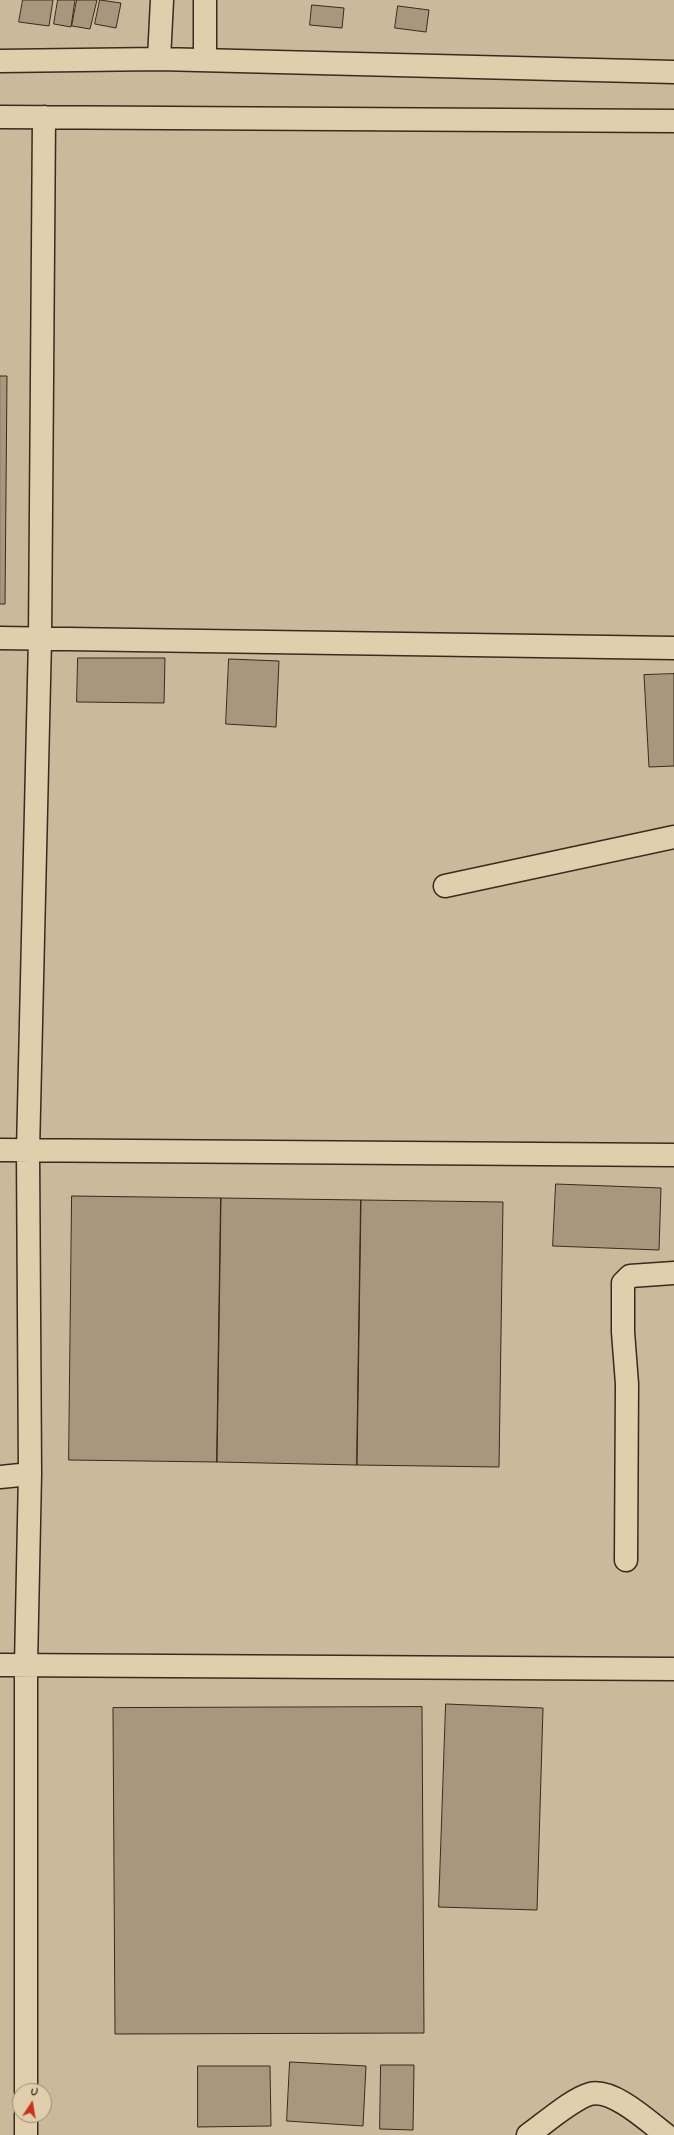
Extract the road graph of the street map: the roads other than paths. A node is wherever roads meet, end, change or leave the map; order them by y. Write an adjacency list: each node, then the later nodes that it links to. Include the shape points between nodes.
1 (162, 0): 3 (street)
2 (204, 0): 4 (street)
3 (159, 59): 4 (street); 5 (street)
4 (205, 60): 6 (street)
5 (0, 61)
6 (674, 72)
7 (0, 117): 8 (street)
8 (44, 117): 9 (street); 11 (street)
9 (674, 121)
10 (0, 638): 11 (street)
11 (40, 639): 12 (street); 16 (street)
12 (674, 648)
13 (674, 837): 14 (street)
14 (445, 886)
15 (0, 1150): 16 (street)
16 (28, 1151): 17 (street); 19 (street)
17 (674, 1155)
18 (674, 1273): 21 (street, via 630,1276 623,1283 627,1384)
19 (30, 1474): 20 (street); 23 (street)
20 (0, 1477)
21 (626, 1560)
22 (0, 1665): 23 (street)
23 (26, 1665): 24 (street); 25 (street)
24 (674, 1669)
25 (26, 2083)
26 (26, 2123): 27 (street)
27 (26, 2135)
28 (528, 2135): 29 (street, via 577,2100 598,2093 628,2106)
29 (666, 2135)

